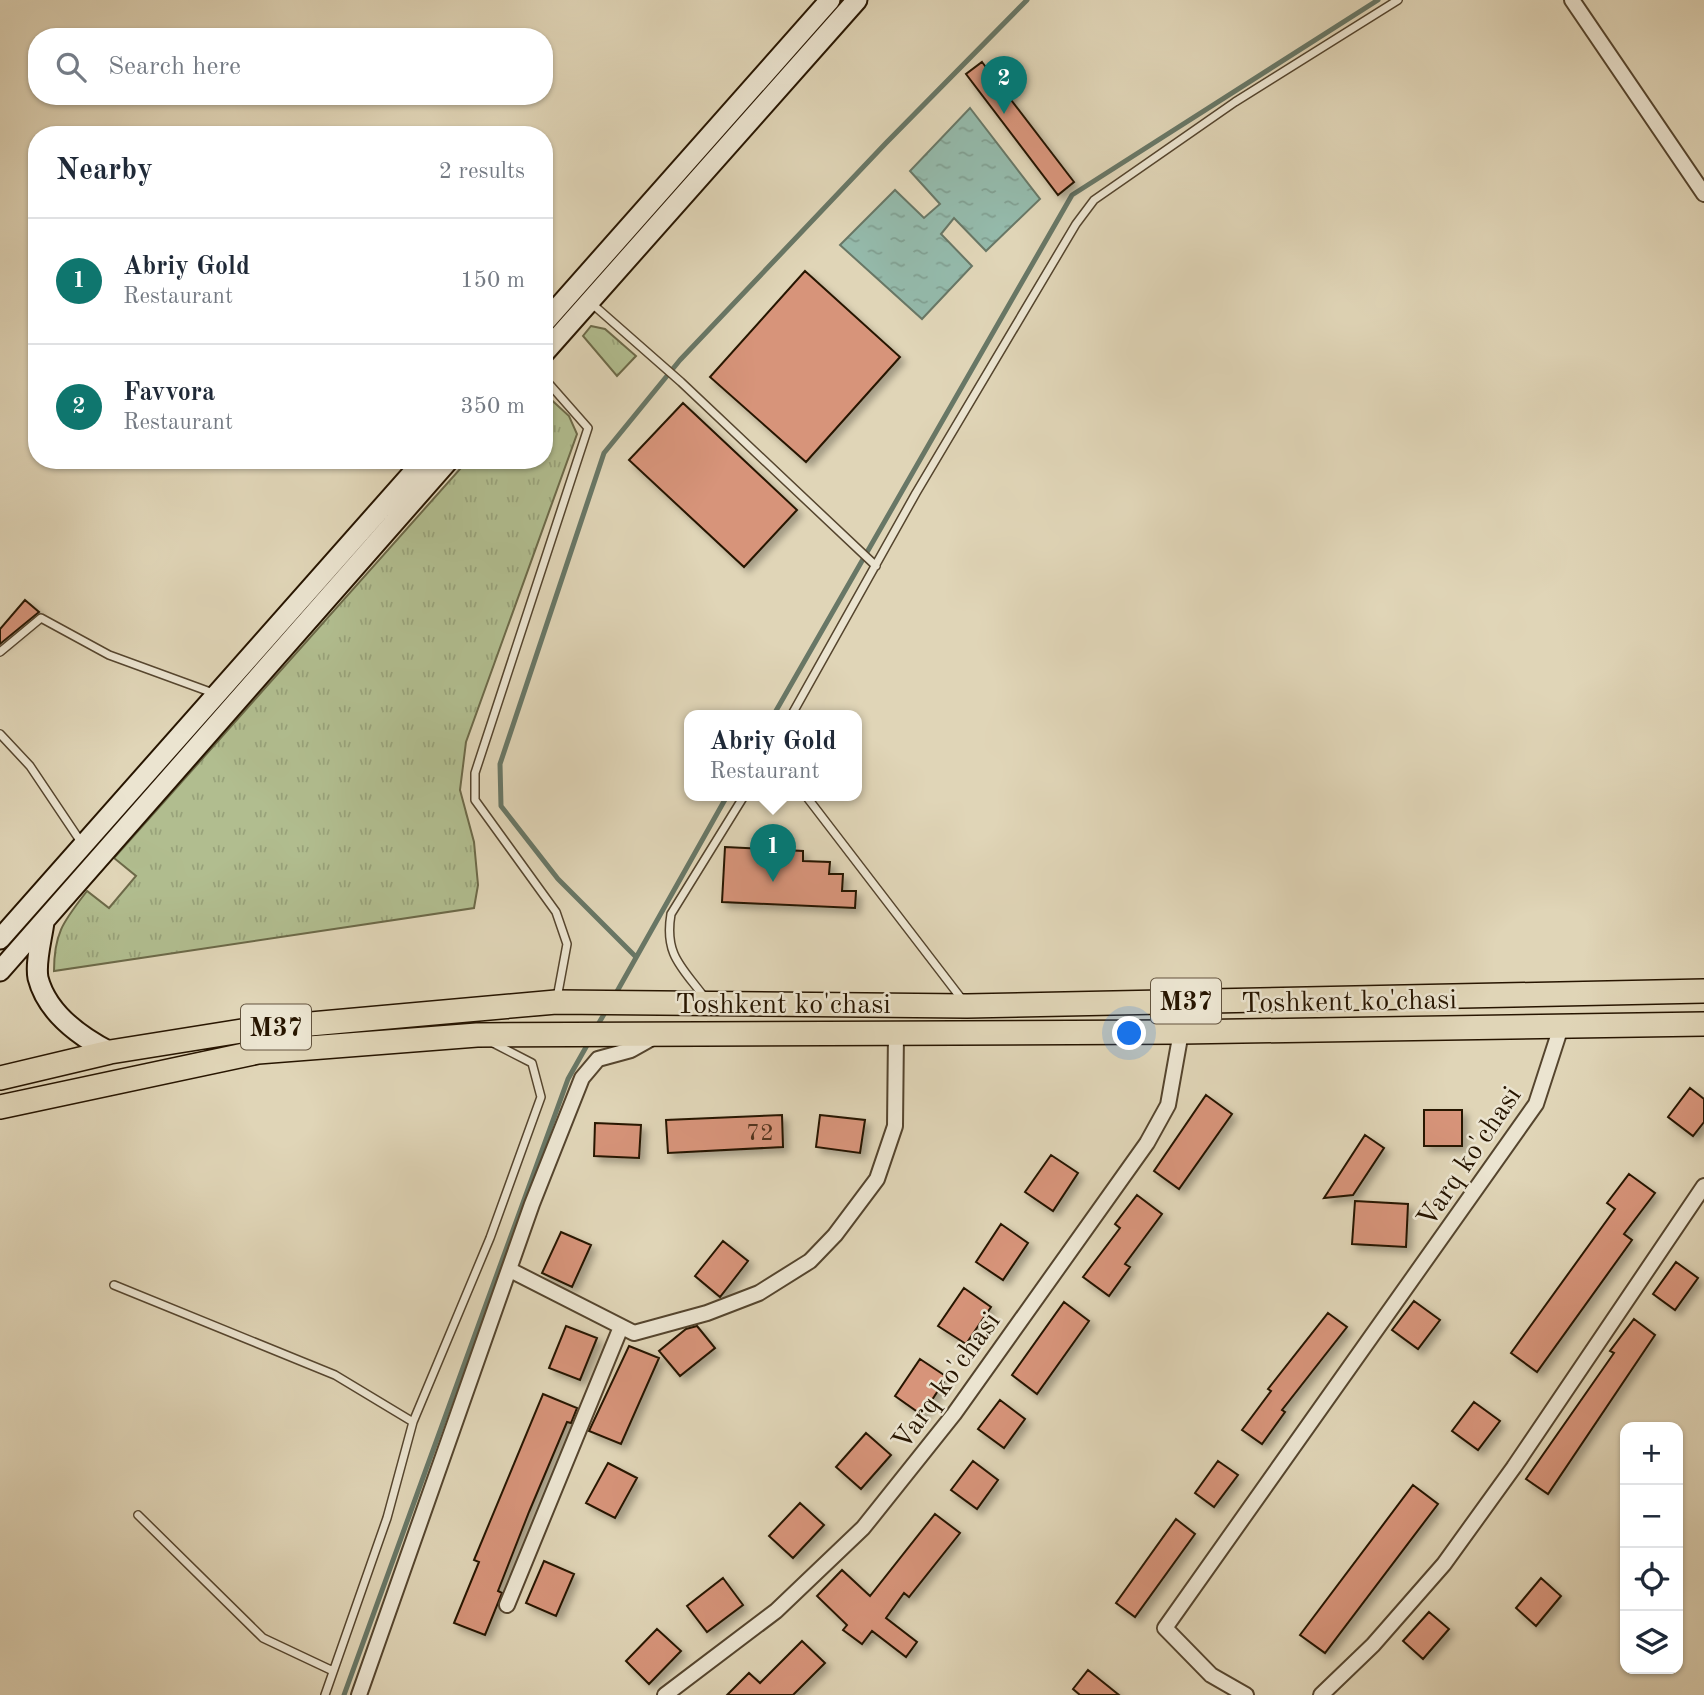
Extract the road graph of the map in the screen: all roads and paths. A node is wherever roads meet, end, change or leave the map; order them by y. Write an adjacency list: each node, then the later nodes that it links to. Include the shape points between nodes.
1 (830, 0): 7 (main road)
2 (857, 0): 6 (main road)
3 (1398, 0): 12 (lane, via 1235,102 1094,200)
4 (1572, 0): 5 (street)
5 (1704, 194)
6 (589, 302): 8 (main road); 12 (lane)
7 (553, 313)
8 (553, 343)
9 (553, 388): 24 (lane, via 588,428 475,773 475,800 556,912 567,944)
10 (416, 469): 14 (main road)
11 (441, 469): 20 (main road)
12 (876, 566): 15 (lane)
13 (0, 652): 14 (lane, via 41,618 109,654)
14 (217, 695): 19 (main road)
15 (794, 710)
16 (0, 734): 19 (lane, via 30,766)
17 (741, 801): 25 (lane, via 671,914 668,936 675,958)
18 (810, 801): 26 (lane)
19 (83, 844): 21 (main road)
20 (44, 922): 22 (main road); 33 (main road, via 38,977 51,1003 79,1036)
21 (0, 939)
22 (0, 971)
23 (1704, 990): 26 (highway, Toshkent ko'chasi / M37)
24 (556, 1002): 25 (highway, Toshkent ko'chasi / M37); 33 (highway, M37, via 254,1029)
25 (708, 1002): 26 (highway, Toshkent ko'chasi / M37)
26 (967, 1006)
27 (1704, 1024): 28 (highway, Toshkent ko'chasi / M37)
28 (1561, 1027): 29 (highway, Toshkent ko'chasi / M37); 47 (street, Varq ko'chasi, via 1536,1104 1165,1628 1211,1675)
29 (1181, 1032): 31 (highway, Toshkent ko'chasi / M37); 46 (street, Varq ko'chasi, via 1168,1105 1147,1143 954,1414 863,1528 776,1611)
30 (660, 1033): 31 (highway, Toshkent ko'chasi / M37); 32 (highway, M37); 37 (street, via 631,1050 598,1059 582,1078)
31 (896, 1033): 39 (street, via 895,1126 877,1179 835,1235 810,1261 759,1293 661,1327 634,1333)
32 (477, 1035): 35 (highway, M37, via 258,1052); 40 (lane, via 532,1063 541,1097 490,1238)
33 (110, 1052): 34 (highway, M37)
34 (0, 1078)
35 (0, 1107)
36 (1704, 1185): 48 (street, via 1444,1564 1373,1645)
37 (510, 1270): 39 (street); 45 (street)
38 (114, 1285): 40 (lane, via 335,1375)
39 (621, 1327): 42 (street)
40 (413, 1422): 43 (lane, via 387,1518)
41 (138, 1515): 43 (lane, via 263,1638)
42 (507, 1605)
43 (333, 1671): 44 (lane)
44 (325, 1695)
45 (359, 1695)
46 (665, 1695)
47 (1246, 1695)
48 (1321, 1695)

